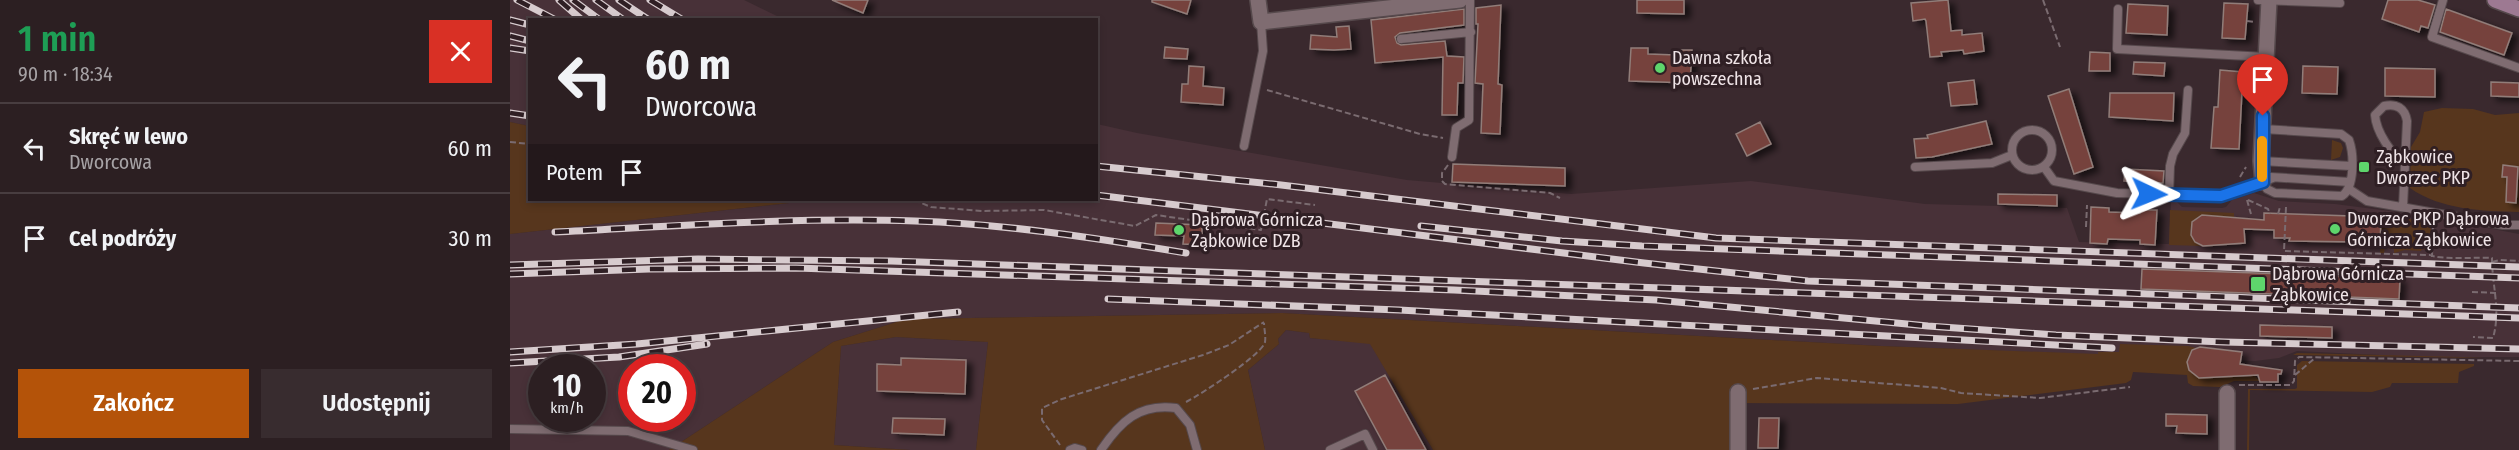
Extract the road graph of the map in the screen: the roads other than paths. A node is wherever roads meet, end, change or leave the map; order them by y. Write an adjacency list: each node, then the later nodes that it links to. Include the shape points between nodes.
1 (1258, 0): 11 (street)
2 (1460, 0): 11 (street)
3 (1470, 0): 12 (lane)
4 (2258, 0): 5 (lane)
5 (2269, 0): 8 (lane); 14 (street)
6 (2443, 0): 15 (lane, via 2432,37)
7 (2495, 0): 10 (main road)
8 (2340, 3)
9 (2118, 9): 14 (lane, via 2117,49)
10 (2519, 9)
11 (1261, 22): 18 (lane, via 1263,51)
12 (1471, 32): 13 (lane); 20 (lane, via 1469,120 1456,129)
13 (1401, 39)
14 (2266, 57): 17 (street)
15 (2519, 68)
16 (2188, 90): 27 (lane, via 2185,134 2173,154)
17 (2263, 129): 22 (lane, via 2341,134 2351,143); 25 (street)
18 (1244, 146)
19 (2012, 155): 23 (lane, via 1992,163); 24 (lane, via 2019,167 2032,171); 24 (lane, via 2013,143 2020,133 2033,130 2045,134 2052,144 2052,157)
20 (1452, 157)
21 (2405, 163): 21 (lane, via 2406,116 2397,106 2384,106 2375,115 2376,125); 28 (lane)
22 (2351, 166): 25 (lane); 26 (lane)
23 (1915, 167)
24 (2044, 167): 27 (lane, via 2055,182 2092,190)
25 (2265, 173): 26 (lane); 26 (lane, via 2270,191 2282,194 2339,196); 27 (lane, via 2221,196)
26 (2350, 185): 28 (lane, via 2364,200)
27 (2169, 195)
28 (2403, 207): 29 (lane)
29 (2519, 225)
30 (1738, 392): 40 (street)
31 (2228, 393): 41 (street)
32 (510, 429): 33 (lane, via 628,431)
33 (693, 450)
34 (1070, 450): 35 (lane)
35 (1082, 450)
36 (1101, 450): 37 (lane, via 1125,421 1159,406 1176,408 1190,425)
37 (1197, 450)
38 (1330, 450): 39 (lane, via 1365,434)
39 (1373, 450)
40 (1738, 450)
41 (2227, 450)

